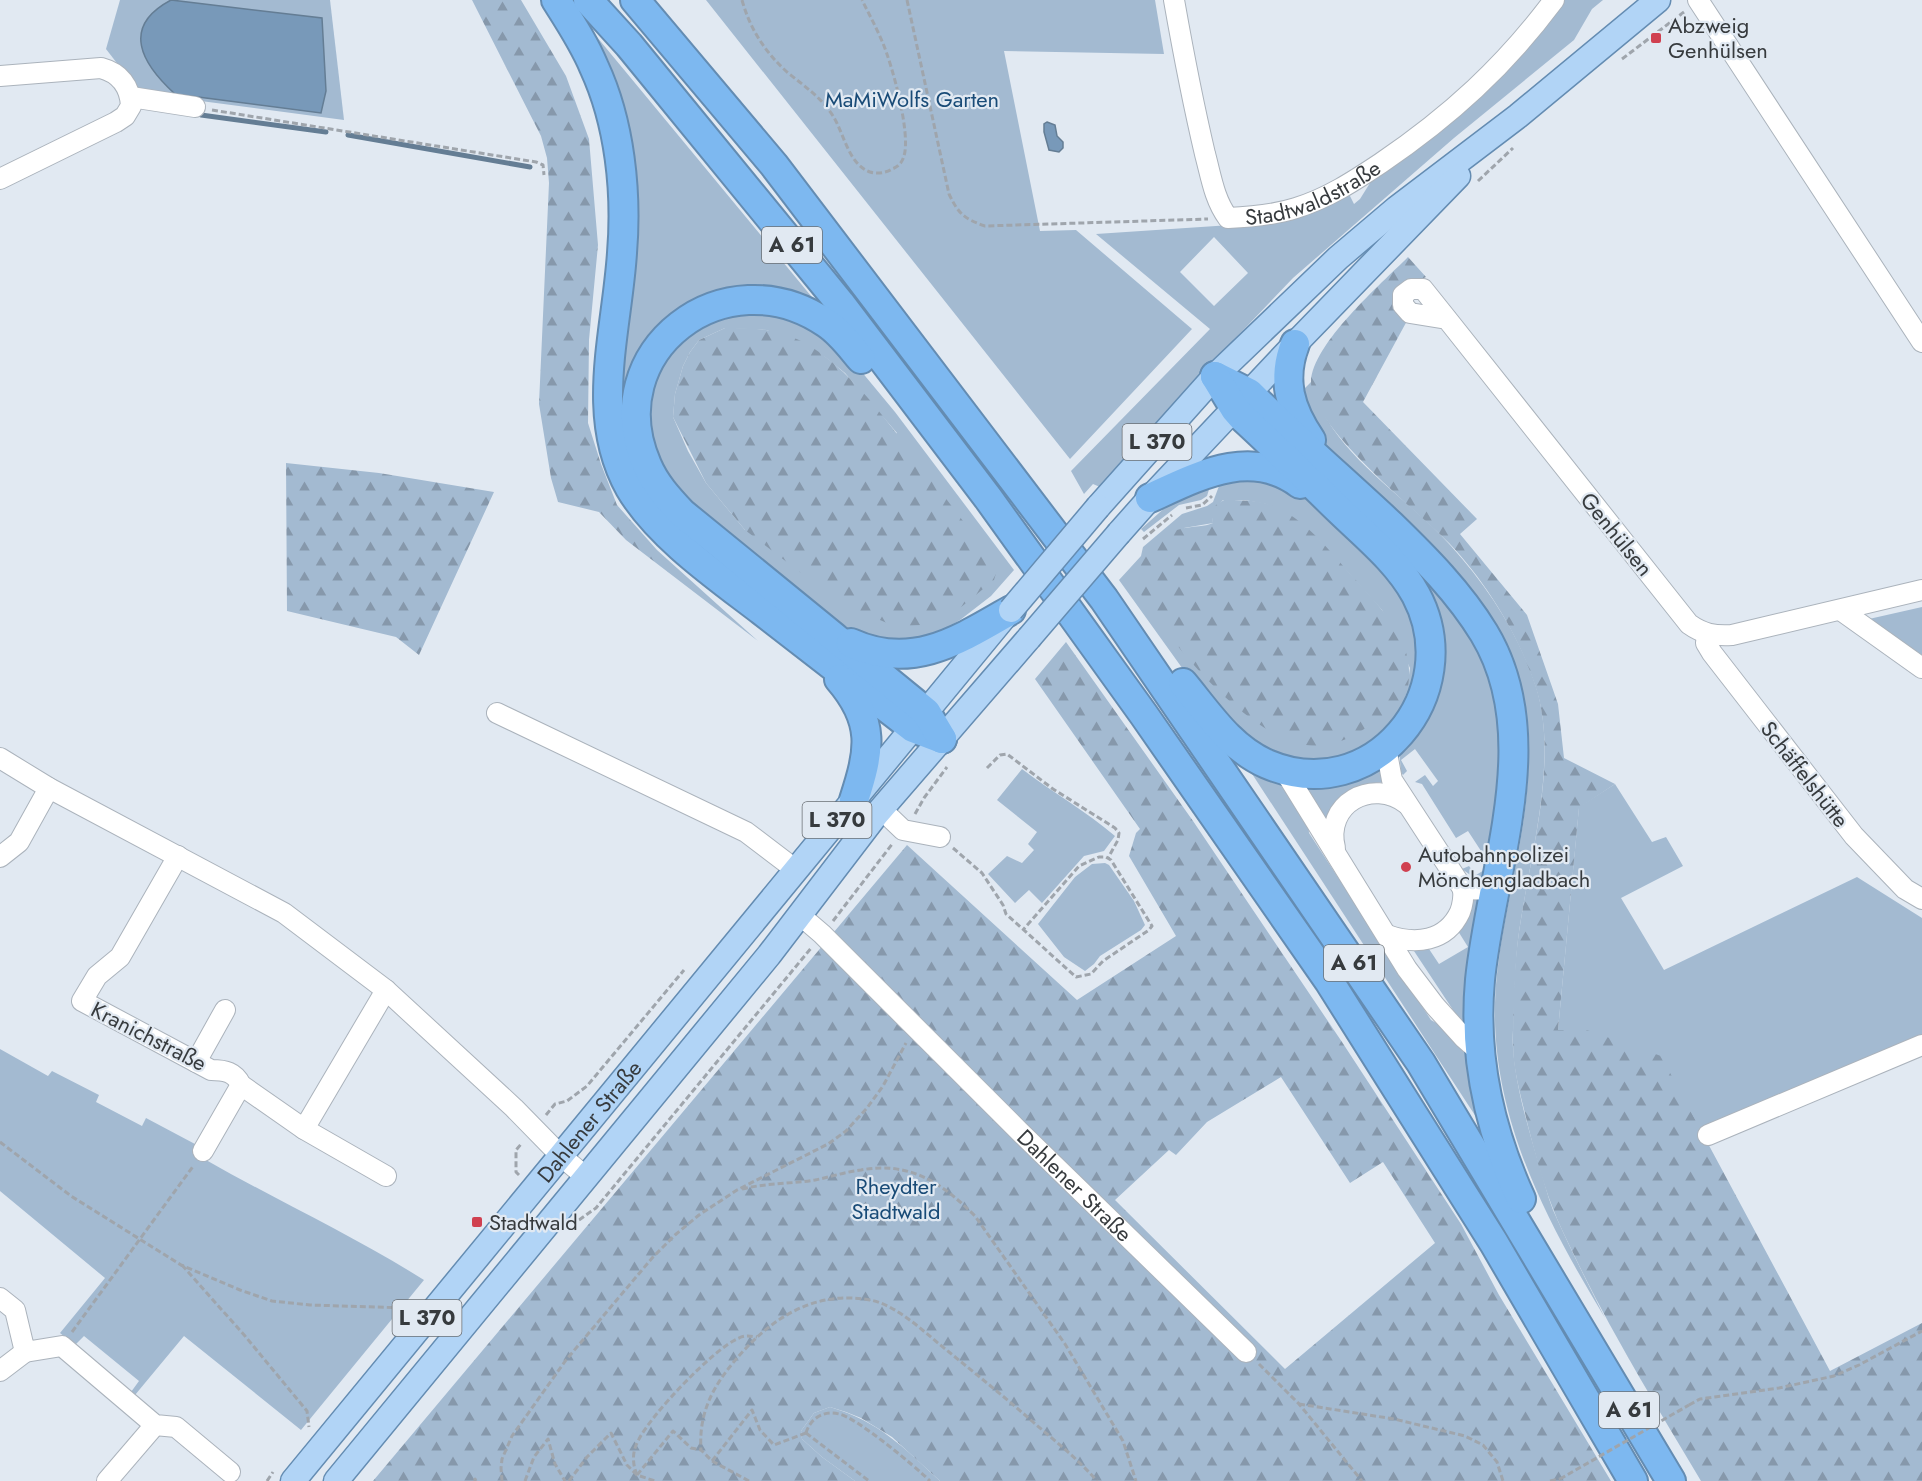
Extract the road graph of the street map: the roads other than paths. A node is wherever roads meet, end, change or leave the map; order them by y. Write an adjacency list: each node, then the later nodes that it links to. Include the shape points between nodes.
1 (556, 0): 27 (highway, via 595,69 620,162 623,252 607,401 617,460 631,490 663,529 711,572)
2 (588, 0): 19 (highway, A 61, via 840,303)
3 (635, 0): 23 (highway, A 61, via 774,165)
4 (1174, 0): 5 (street, Stadtwaldstraße, via 1199,129 1219,205 1228,218 1258,217 1313,202 1347,186 1420,138 1500,66)
5 (1554, 0)
6 (1658, 0): 11 (main road, L 370)
7 (1699, 1): 14 (street)
8 (0, 76): 9 (street, via 101,68 114,71)
9 (131, 97): 10 (street); 12 (street, via 125,116)
10 (195, 107)
11 (1518, 116): 15 (main road, L 370); 16 (main road, L 370, via 1397,207)
12 (0, 179)
13 (1447, 319): 26 (street, Genhülsen, via 1689,624)
14 (1922, 342)
15 (1295, 344): 17 (main road, L 370); 18 (highway, via 1288,378 1295,413 1314,445)
16 (1215, 376): 17 (highway); 24 (main road, L 370, bridge)
17 (1242, 401): 18 (highway); 20 (main road, L 370); 21 (highway)
18 (1351, 487): 45 (highway, via 1439,574 1464,605 1484,634 1505,683 1511,711 1513,781)
19 (988, 498): 27 (highway, via 910,421 842,336 813,315 779,302 744,300 714,305 676,327 646,368 639,392 636,415 647,465 664,494 682,513); 71 (highway, A 61, via 1329,981 1494,1243)
20 (1150, 498): 21 (highway, via 1219,470 1242,465 1263,467 1298,481); 32 (main road, L 370, bridge, via 1029,638)
21 (1374, 544): 31 (highway, via 1417,596 1432,653 1419,706)
22 (1922, 590): 25 (street)
23 (1104, 599): 34 (highway, via 1159,652 1223,733 1252,756); 62 (highway, A 61, via 1421,1063)
24 (1011, 610): 27 (highway, via 951,642 910,654 888,655); 30 (main road, L 370)
25 (1842, 610): 26 (street, via 1732,635); 28 (street)
26 (1707, 634): 46 (street, Schäffelshütte, via 1706,643 1712,653 1854,836 1905,889)
27 (823, 643): 30 (highway); 36 (highway, via 865,726 867,754)
28 (1922, 668)
29 (499, 716): 43 (street, via 746,832)
30 (919, 720): 32 (highway); 36 (main road, L 370)
31 (1386, 748): 34 (highway, via 1339,770 1311,774); 37 (street, via 1392,780)
32 (946, 752): 38 (main road, L 370)
33 (0, 758): 35 (street)
34 (1284, 770): 40 (street)
35 (49, 788): 41 (street); 42 (street, via 20,842)
36 (854, 800): 43 (main road, L 370)
37 (1410, 807): 40 (street, via 1384,793 1355,798 1335,819 1332,832); 44 (street)
38 (881, 809): 39 (street, via 903,830); 47 (main road, L 370)
39 (940, 837)
40 (1336, 854): 48 (street)
41 (178, 856): 49 (street, via 284,913); 53 (street, Kranichstraße, via 120,957 97,976 82,1001)
42 (0, 857)
43 (796, 870): 58 (main road, Dahlener Straße / L 370)
44 (1463, 890): 45 (street); 48 (street, via 1456,920 1444,932 1419,941)
45 (1494, 891): 52 (highway, via 1480,981)
46 (1922, 899)
47 (801, 916): 60 (main road, Dahlener Straße / L 370); 64 (street, Dahlener Straße)
48 (1387, 935): 52 (street, via 1435,1006)
49 (386, 990): 55 (street); 58 (street)
50 (225, 1010): 53 (street)
51 (1922, 1045): 56 (street)
52 (1481, 1053): 62 (highway, via 1491,1119 1507,1168)
53 (195, 1062): 54 (street, Kranichstraße, via 211,1070 230,1072)
54 (241, 1085): 55 (street, Kranichstraße); 57 (street)
55 (304, 1129): 59 (street, Kranichstraße)
56 (1708, 1135)
57 (203, 1151)
58 (561, 1156): 60 (street); 69 (main road, Dahlener Straße / L 370)
59 (386, 1176)
60 (586, 1177): 70 (main road, Dahlener Straße / L 370)
61 (0, 1298): 63 (street, via 15,1310)
62 (1587, 1339): 72 (highway, A 61)
63 (24, 1352): 65 (street); 66 (street, via 62,1346)
64 (1246, 1352)
65 (0, 1371)
66 (155, 1425): 67 (street, via 176,1427); 68 (street)
67 (230, 1472)
68 (107, 1481)
69 (293, 1481)
70 (336, 1481)
71 (1633, 1481)
72 (1671, 1481)

